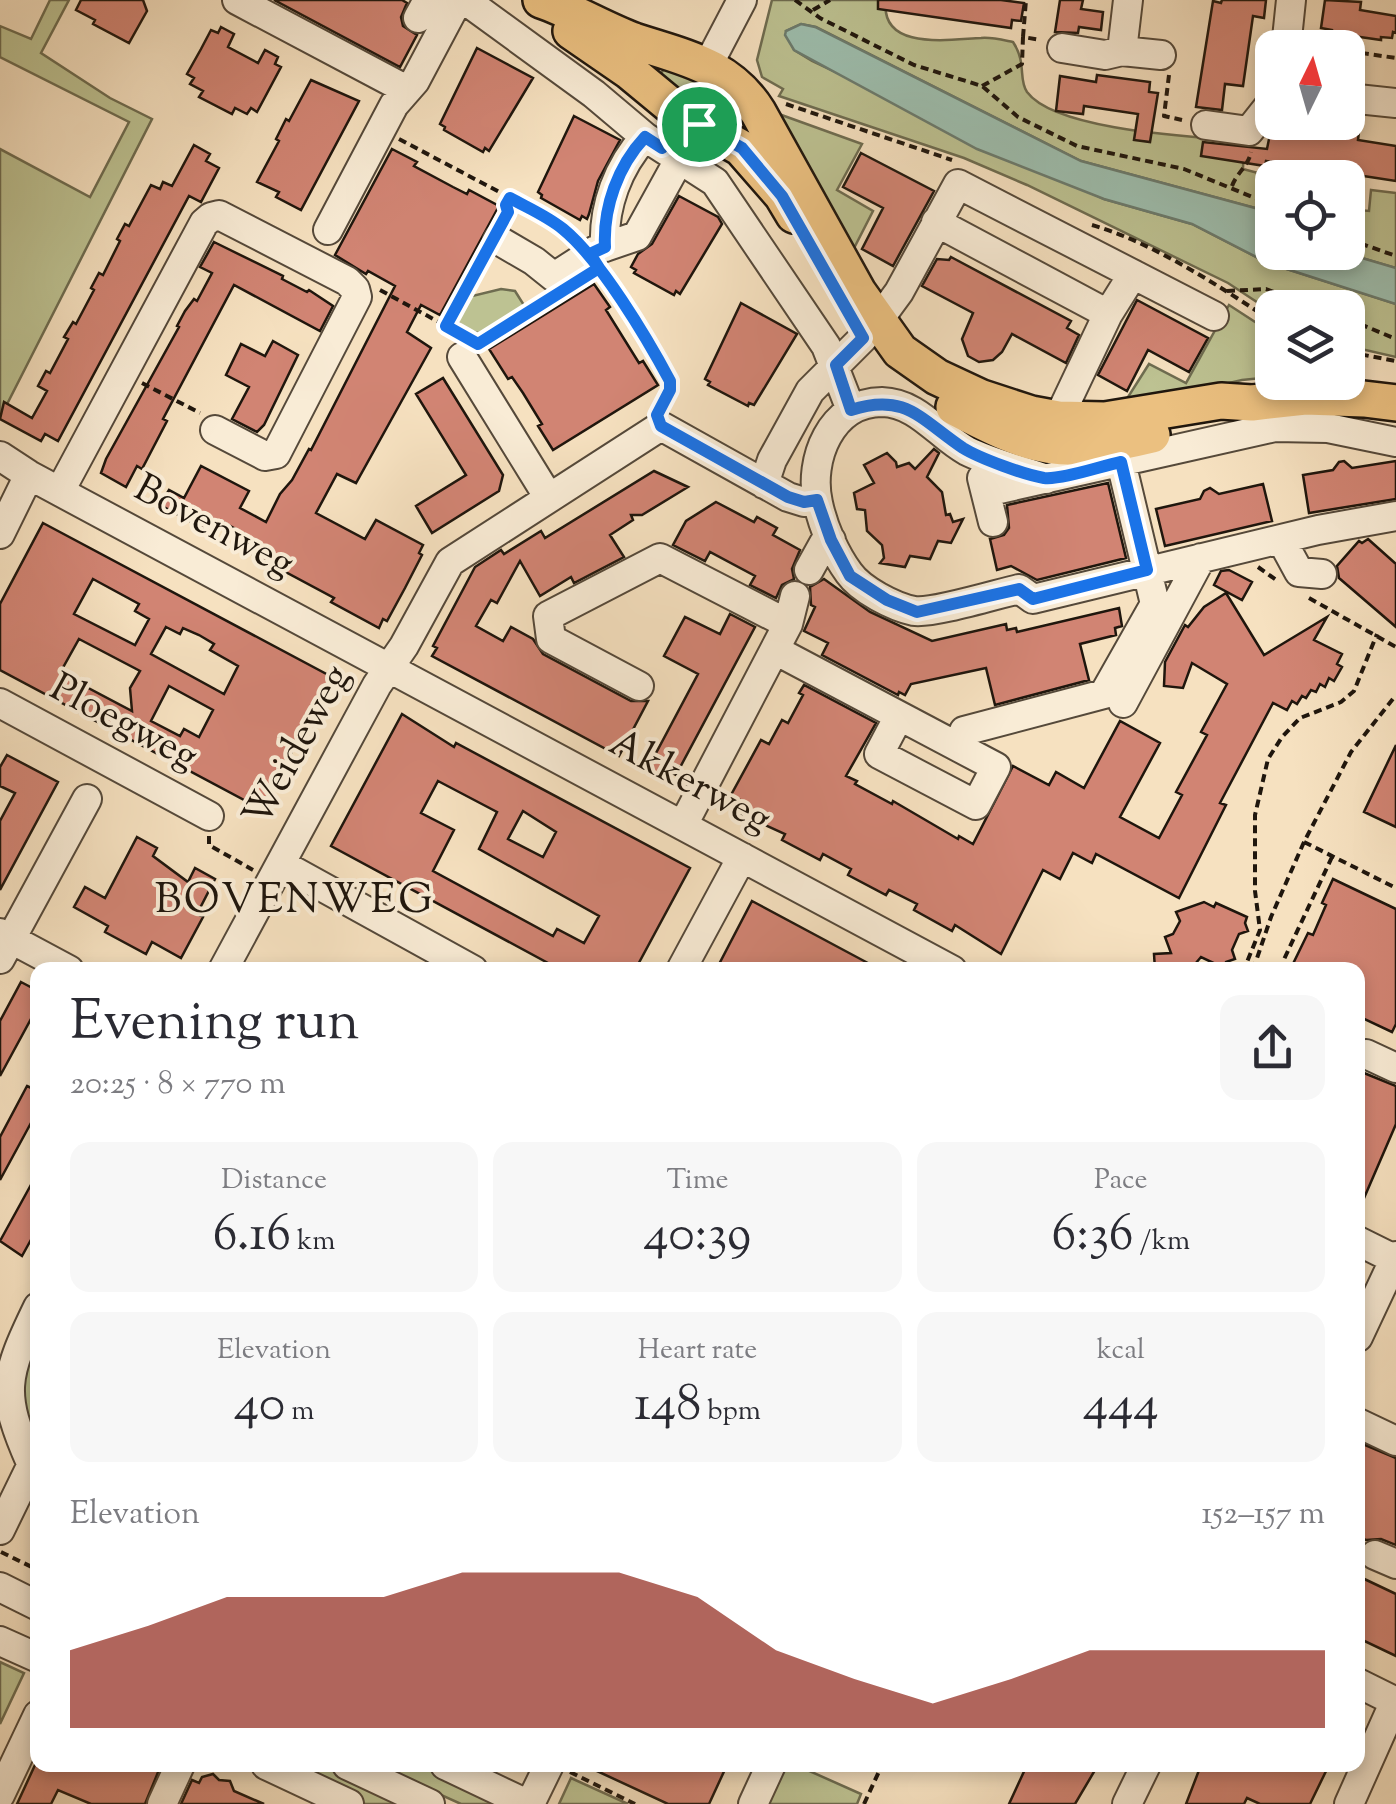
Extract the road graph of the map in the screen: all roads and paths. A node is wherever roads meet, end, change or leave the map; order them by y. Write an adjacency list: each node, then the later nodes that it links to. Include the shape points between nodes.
1 (237, 0): 12 (street)
2 (462, 0): 24 (street); 34 (street)
3 (527, 0): 22 (main road)
4 (541, 0): 16 (main road)
5 (742, 0): 21 (street)
6 (796, 0): 11 (path)
7 (830, 0): 11 (path)
8 (1026, 0): 14 (path)
9 (1128, 0): 17 (street)
10 (1291, 0): 13 (street)
11 (813, 10): 23 (path, via 914,66)
12 (292, 12): 24 (street)
13 (1288, 30)
14 (1023, 37): 15 (path); 23 (path, via 1022,64)
15 (1062, 48): 17 (street)
16 (666, 49): 21 (main road); 22 (main road)
17 (1122, 52): 19 (street)
18 (1365, 54): 20 (path)
19 (1161, 56): 30 (path, via 1171,61 1164,116)
20 (1396, 58)
21 (708, 65): 25 (main road)
22 (644, 84): 28 (main road)
23 (982, 86): 35 (path, via 1018,117 1077,146)
24 (407, 90): 31 (street)
25 (750, 98): 33 (main road); 53 (main road)
26 (1365, 100): 27 (street)
27 (1396, 103)
28 (681, 114): 33 (main road); 34 (street)
29 (1255, 123): 32 (street)
30 (1206, 125): 32 (street)
31 (381, 130): 37 (path); 39 (street)
32 (1248, 131): 35 (path, via 1250,160)
33 (725, 137): 53 (main road, via 782,196)
34 (663, 148): 43 (street, via 637,236); 43 (street, via 632,152 612,192); 58 (street, via 707,174 724,193)
35 (1232, 186): 36 (path)
36 (1255, 196)
37 (510, 198): 40 (path); 43 (path, via 562,228)
38 (936, 222): 44 (street, via 958,184); 49 (street); 53 (street)
39 (328, 230)
40 (495, 239): 43 (street, via 554,277); 51 (path)
41 (1365, 245): 42 (path)
42 (1396, 256)
43 (598, 260): 63 (path, via 670,381 657,415)
44 (1133, 274): 49 (street); 50 (street)
45 (1255, 290): 47 (path)
46 (356, 291): 51 (path, via 375,288); 59 (street, via 225,216 213,216); 62 (street, via 276,454 265,456)
47 (1227, 291)
48 (555, 296): 55 (path)
49 (1108, 314): 65 (street)
50 (1214, 316)
51 (446, 326): 55 (path)
52 (1365, 326): 54 (path)
53 (870, 330): 58 (street); 65 (main road, via 883,364 899,377 1017,439)
54 (1396, 340)
55 (466, 345): 73 (street)
56 (1365, 355): 57 (path)
57 (1396, 361)
58 (836, 365): 61 (street); 70 (street, via 803,402)
59 (124, 373): 62 (path); 71 (street)
60 (1396, 403): 65 (main road, via 1306,397 1252,402 1224,417 1145,436)
61 (851, 410): 66 (street, via 878,402 899,405); 74 (street, via 838,418 823,446)
62 (215, 426)
63 (661, 426): 70 (street); 73 (street, Weideweg)
64 (1396, 442): 68 (street, via 1328,428 1275,427)
65 (1049, 448): 66 (street); 68 (street); 72 (street)
66 (967, 451): 72 (street)
67 (0, 456): 69 (street, Bovenweg)
68 (1121, 462): 83 (street)
69 (28, 475): 71 (street, Bovenweg); 77 (street)
70 (764, 484): 74 (street, via 797,501)
71 (60, 491): 91 (street, Bovenweg)
72 (986, 492): 76 (street)
73 (549, 498): 91 (street, Weideweg, via 450,562)
74 (817, 500): 79 (street)
75 (1396, 516): 78 (street)
76 (993, 522)
77 (0, 534)
78 (1281, 539): 80 (street); 84 (street, via 1298,572)
79 (831, 540): 82 (street); 83 (street, via 850,576 917,612 1019,589 1033,599)
80 (1233, 550): 81 (street); 85 (path)
81 (1201, 558): 83 (street); 95 (street)
82 (809, 570)
83 (1147, 570): 97 (street, via 1155,604 1104,694)
84 (1315, 585): 88 (path)
85 (1291, 588)
86 (795, 596): 87 (street)
87 (788, 624): 90 (street); 92 (street, via 660,558 548,616 551,639)
88 (1377, 634): 89 (path); 112 (path, via 1354,691 1300,718 1268,759 1256,815 1260,930)
89 (1396, 648)
90 (774, 650): 96 (street); 100 (street)
91 (388, 668): 100 (street, Akkerweg); 104 (street, Weideweg)
92 (639, 686)
93 (1396, 694): 101 (path, via 1351,752)
94 (0, 703): 99 (street, Ploegweg)
95 (1124, 703)
96 (899, 716)
97 (964, 731)
98 (87, 799): 106 (street)
99 (208, 816): 104 (path, via 209,845)
100 (683, 826): 102 (street, Akkerweg)
101 (1304, 842): 103 (path); 113 (path)
102 (742, 857): 110 (street); 111 (street, Akkerweg)
103 (1332, 857): 105 (path); 114 (path)
104 (276, 872): 108 (street, Weideweg); 109 (street)
105 (1396, 888)
106 (4, 944): 107 (street)
107 (49, 962)
108 (227, 962)
109 (458, 962)
110 (685, 962)
111 (937, 962)
112 (1247, 962)
113 (1256, 962)
114 (1283, 962)
115 (1366, 1054): 116 (street)
116 (1396, 1068)
117 (1365, 1245): 118 (street)
118 (1395, 1258): 119 (street)
119 (1365, 1322)
120 (30, 1324): 122 (street, via 4,1378)
121 (1365, 1426): 123 (street)
122 (6, 1432): 124 (street)
123 (1396, 1442)
124 (30, 1453)
125 (30, 1466): 126 (street)
126 (0, 1530)
127 (0, 1552): 128 (path)
128 (30, 1566)
129 (0, 1587): 130 (street)
130 (30, 1602)
131 (0, 1607): 132 (street)
132 (30, 1620)
133 (0, 1641): 134 (street)
134 (30, 1654)
135 (1365, 1687): 136 (street)
136 (1395, 1702): 138 (street)
137 (30, 1732): 149 (street)
138 (1365, 1769)
139 (177, 1772): 151 (street)
140 (279, 1772): 150 (street)
141 (363, 1772): 152 (street)
142 (460, 1772): 153 (street)
143 (554, 1772): 153 (street)
144 (566, 1772): 154 (path)
145 (768, 1772): 155 (street)
146 (879, 1772): 156 (path)
147 (1143, 1772): 157 (street)
148 (1363, 1772): 158 (street)
149 (0, 1795)
150 (331, 1800)
151 (162, 1804)
152 (430, 1804)
153 (529, 1804)
154 (636, 1804)
155 (753, 1804)
156 (864, 1804)
157 (1127, 1804)
158 (1349, 1804)

